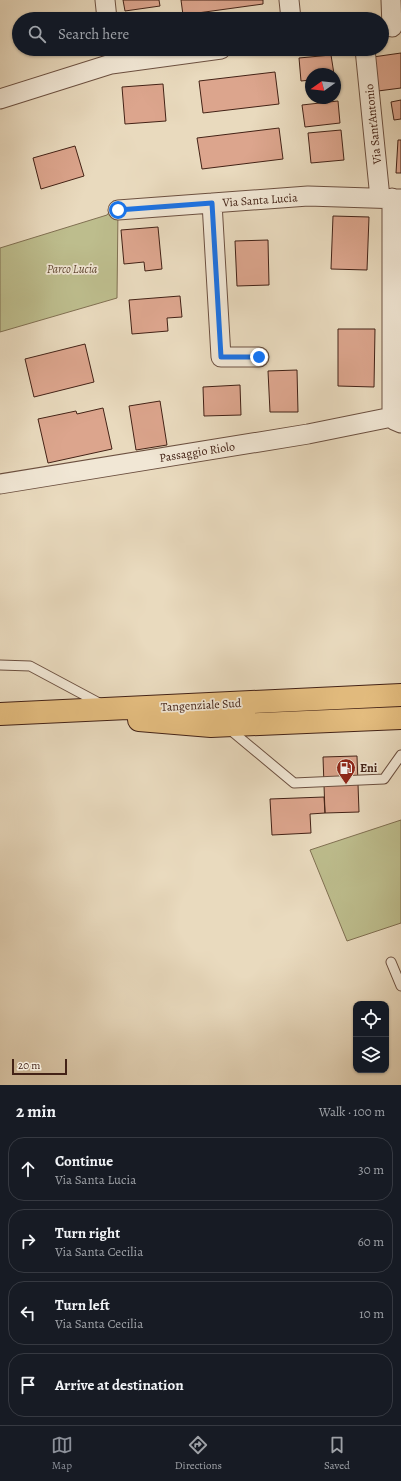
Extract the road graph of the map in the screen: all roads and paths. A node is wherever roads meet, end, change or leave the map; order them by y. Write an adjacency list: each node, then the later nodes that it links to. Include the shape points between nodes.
1 (105, 0): 4 (street)
2 (289, 0): 5 (street)
3 (391, 0): 6 (street)
4 (106, 12)
5 (290, 12)
6 (392, 27)
7 (110, 56): 9 (street)
8 (366, 56): 10 (street, Via Sant'Antonio)
9 (0, 99)
10 (391, 198): 11 (street, Via Santa Lucia, via 308,196); 14 (street, Via Sant'Antonio)
11 (212, 203): 12 (street, Via Santa Lucia); 13 (street, via 221,357)
12 (118, 210)
13 (259, 357)
14 (397, 420): 15 (street, Passaggio Riolo)
15 (0, 482)
16 (0, 665): 18 (lane, via 30,666)
17 (401, 695): 18 (highway, Tangenziale Sud)
18 (111, 710): 19 (highway, Tangenziale Sud)
19 (38, 712): 20 (highway, Tangenziale Sud); 22 (highway)
20 (0, 714)
21 (401, 718): 22 (highway)
22 (225, 726): 23 (lane, via 294,783 384,779)
23 (401, 755)
24 (391, 962): 25 (lane)
25 (401, 986)

